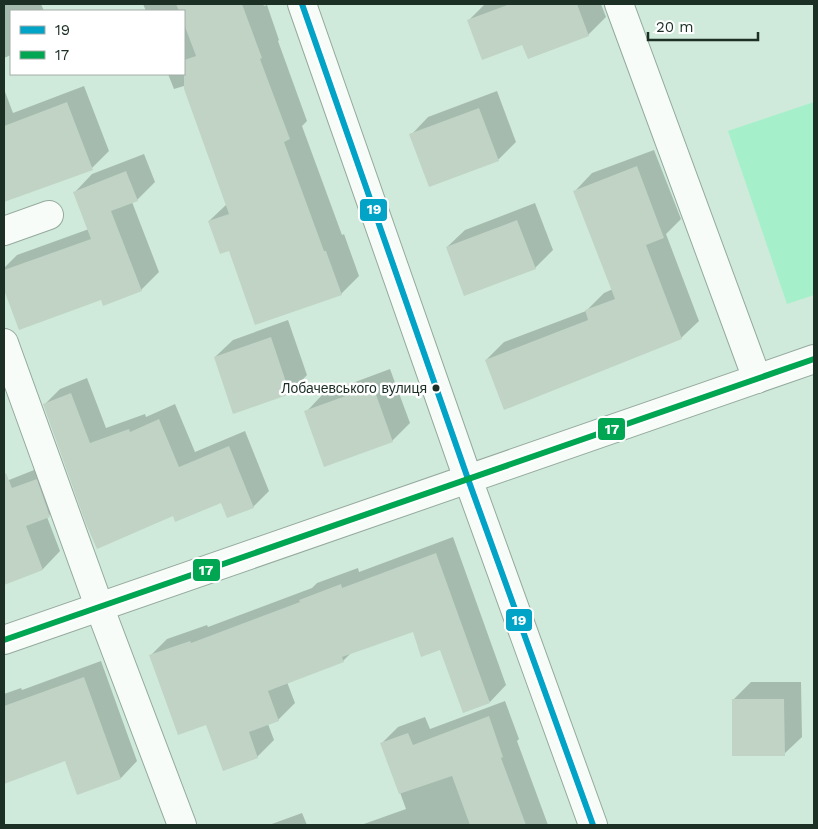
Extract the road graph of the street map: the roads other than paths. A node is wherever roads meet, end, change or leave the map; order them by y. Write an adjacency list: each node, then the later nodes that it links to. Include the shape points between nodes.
1 (302, 4): 8 (street)
2 (619, 4): 7 (street)
3 (49, 215): 4 (street)
4 (4, 231)
5 (4, 343): 9 (street)
6 (814, 359): 7 (street)
7 (757, 379): 8 (street)
8 (468, 479): 9 (street); 12 (street)
9 (99, 606): 10 (street); 11 (street)
10 (4, 640)
11 (182, 825)
12 (593, 825)

